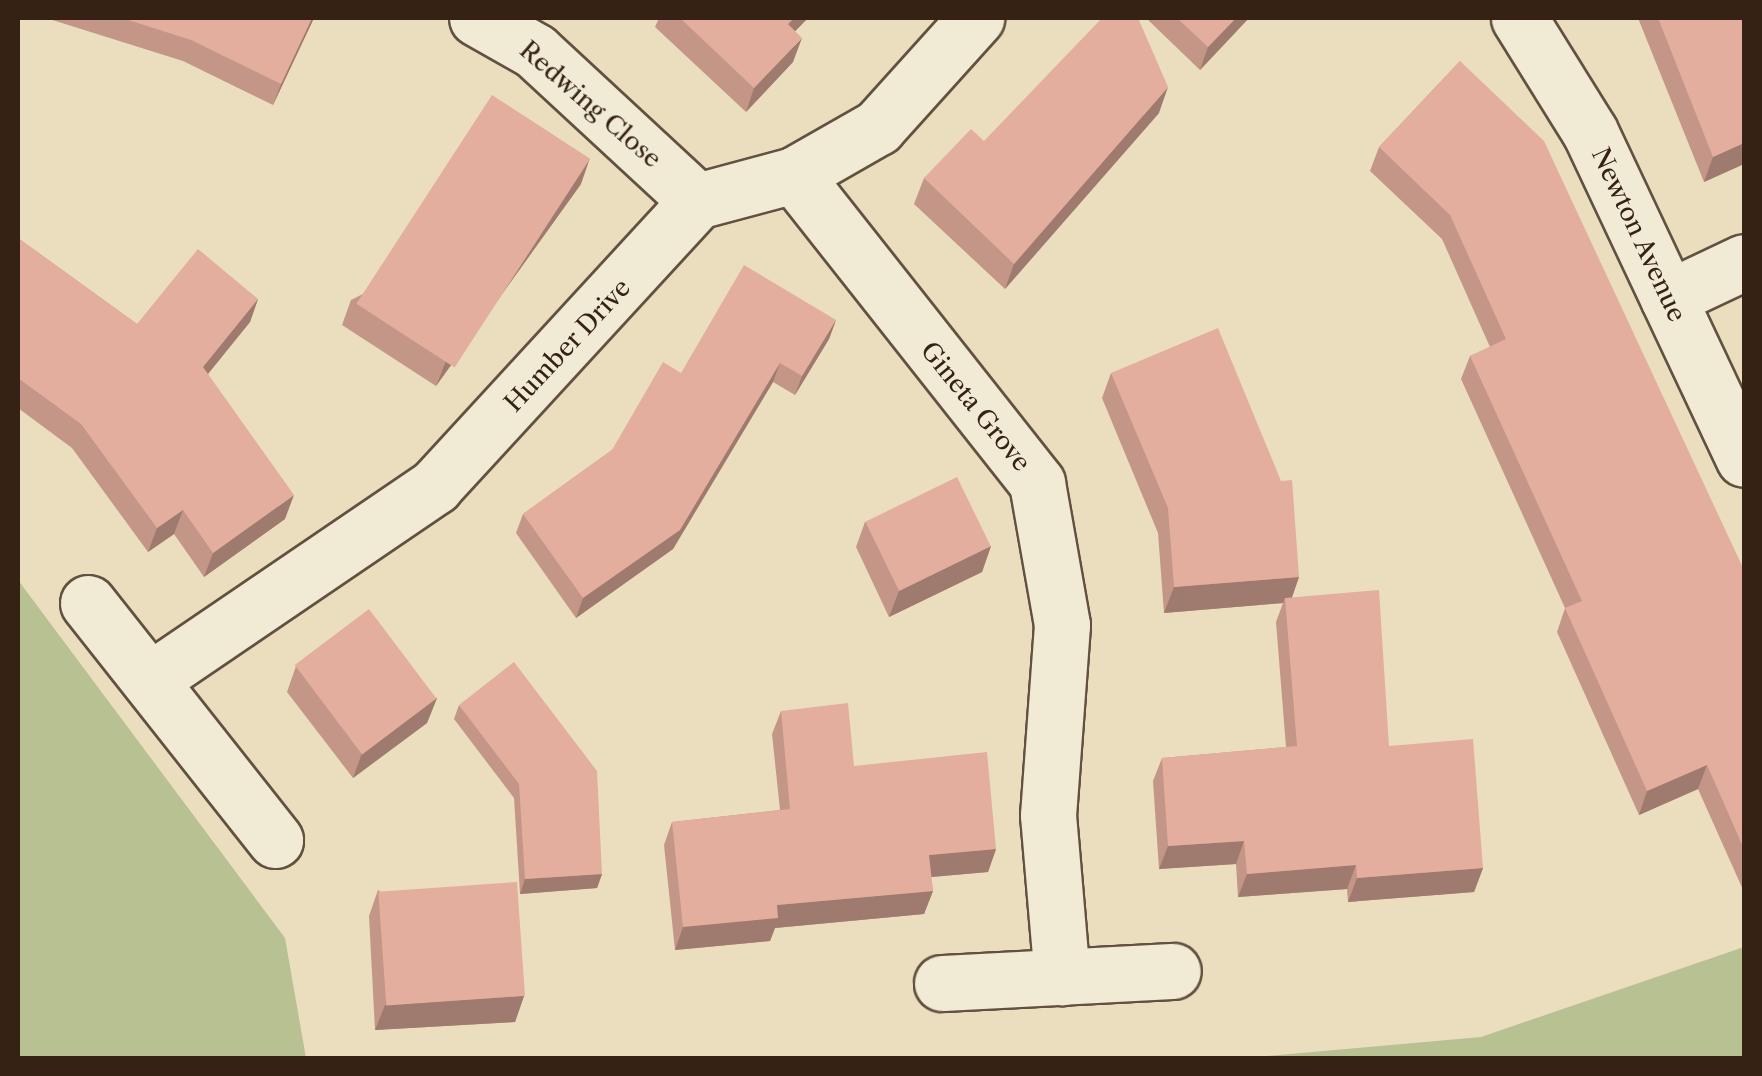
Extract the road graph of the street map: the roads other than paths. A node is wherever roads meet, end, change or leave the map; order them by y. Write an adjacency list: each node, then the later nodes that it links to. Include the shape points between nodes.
1 (477, 18): 5 (street, Redwing Close, via 535,51)
2 (976, 18): 4 (street, via 878,128)
3 (1518, 18): 7 (street, Newton Avenue, via 1590,132)
4 (794, 175): 5 (street); 13 (street, Gineta Grove, via 1037,484 1062,625 1048,815)
5 (697, 201): 10 (street, Humber Drive, via 434,486)
6 (1744, 262): 7 (street)
7 (1668, 298): 8 (street, Newton Avenue)
8 (1744, 458)
9 (88, 602): 10 (street)
10 (150, 680): 11 (street)
11 (275, 840)
12 (1174, 971): 13 (street)
13 (1062, 977): 14 (street)
14 (942, 982)

